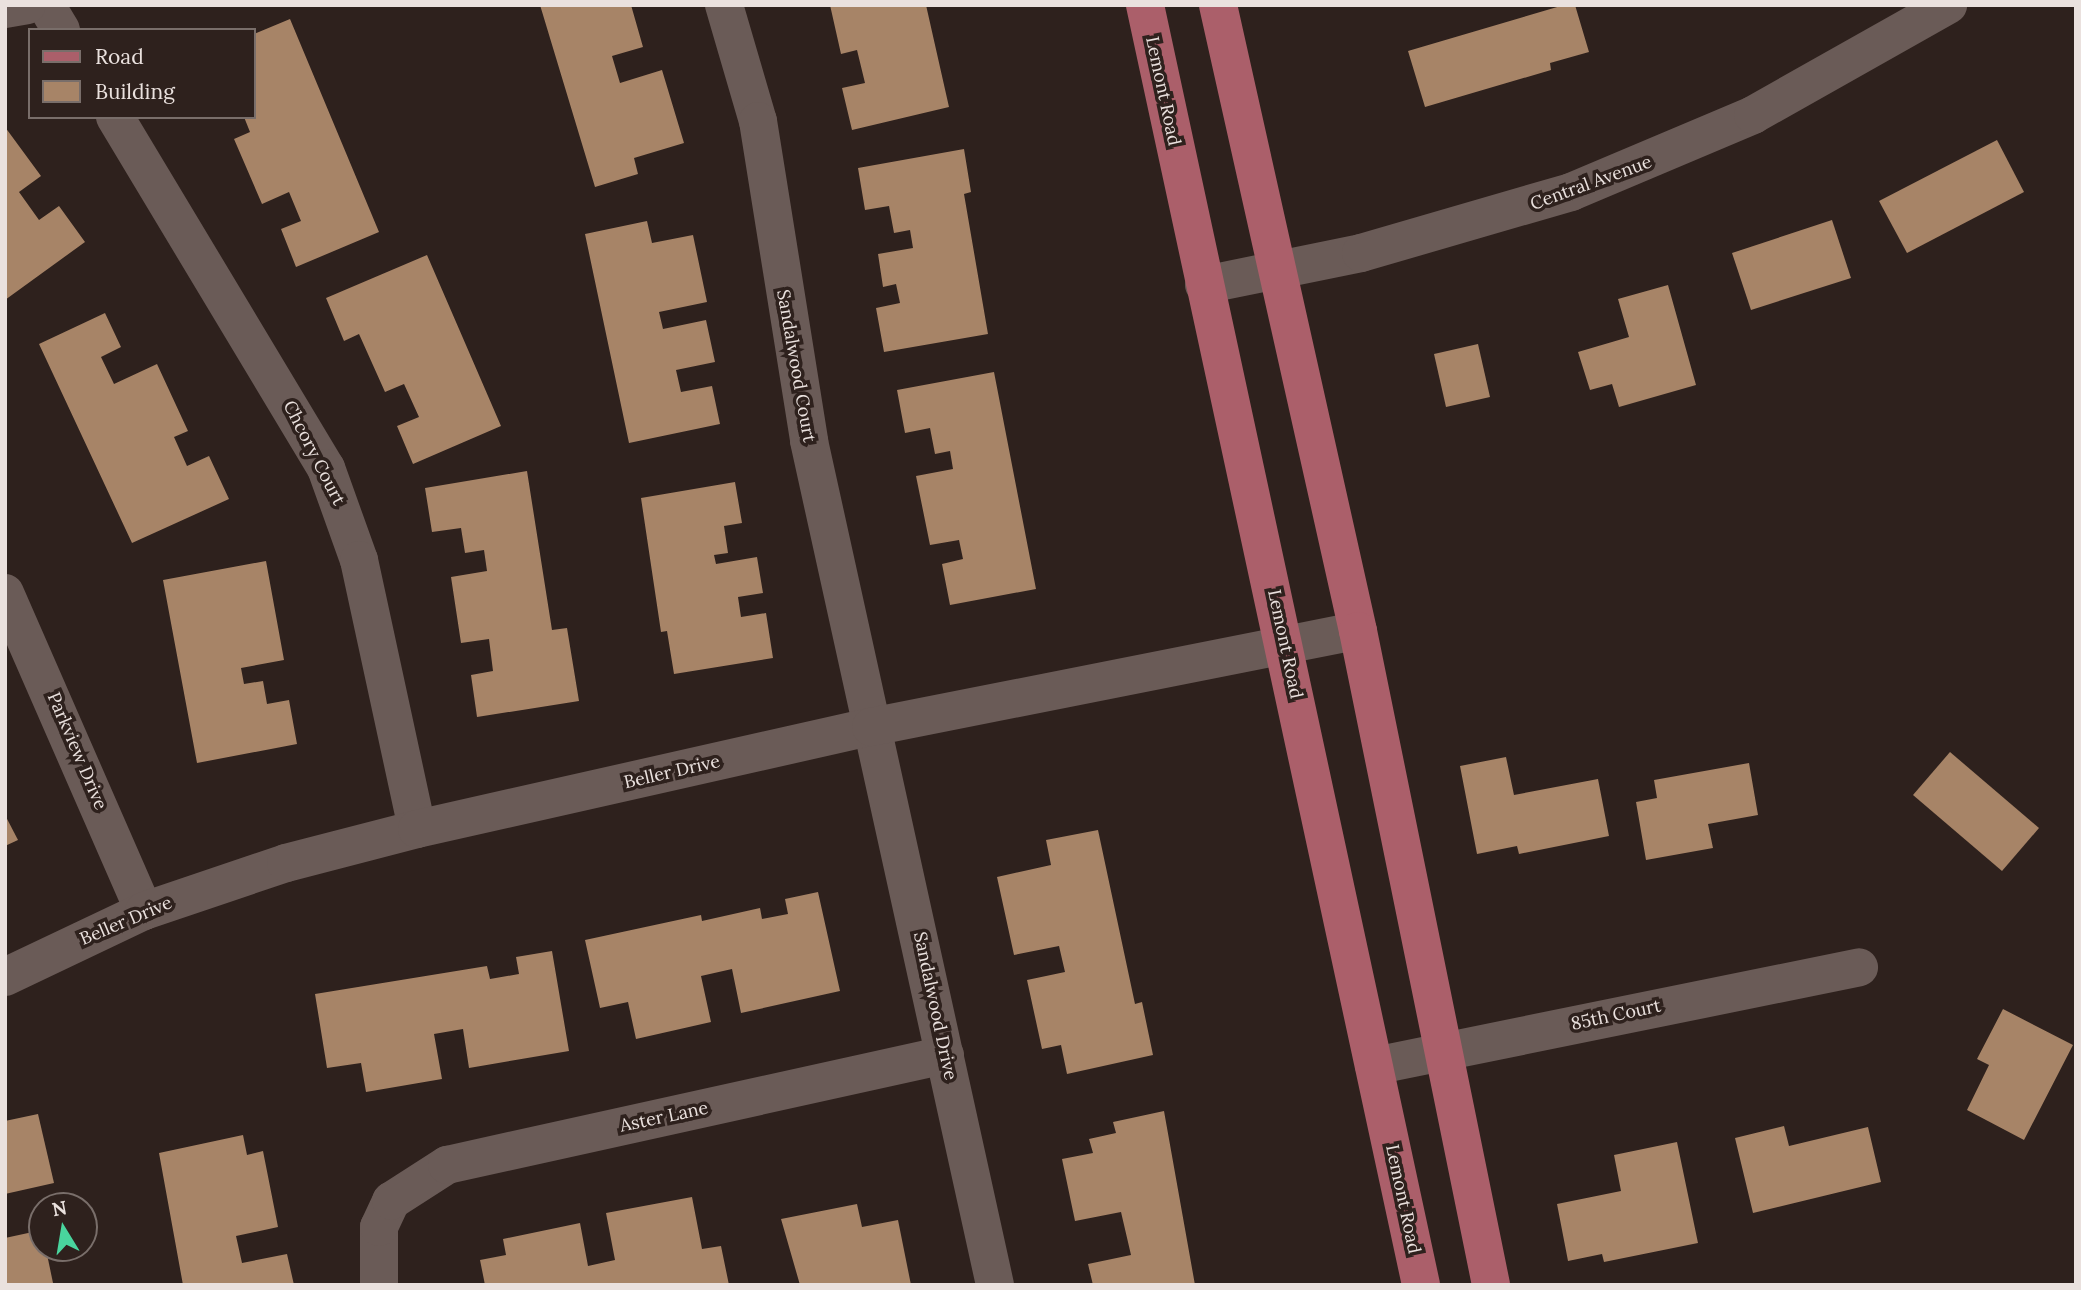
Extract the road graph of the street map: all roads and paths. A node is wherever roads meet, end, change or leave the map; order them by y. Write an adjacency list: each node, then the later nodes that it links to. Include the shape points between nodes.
1 (27, 5): 7 (street)
2 (46, 5): 8 (street)
3 (724, 5): 15 (street, Sandalwood Court, via 758,121 794,362)
4 (1145, 5): 11 (main road, Lemont Road)
5 (1218, 5): 10 (main road)
6 (1948, 5): 10 (street, Central Avenue, via 1818,82 1662,156 1501,215)
7 (5, 9)
8 (60, 28)
9 (116, 119): 16 (street, Chcory Court, via 326,468 359,561)
10 (1274, 272): 11 (street, Central Avenue); 13 (main road)
11 (1204, 285): 14 (main road, Lemont Road)
12 (5, 593): 17 (street, Parkview Drive)
13 (1358, 631): 14 (street, Beller Drive); 20 (main road)
14 (1286, 644): 15 (street, Beller Drive); 22 (main road, Lemont Road)
15 (871, 727): 16 (street, Beller Drive); 21 (street, Sandalwood Drive)
16 (417, 829): 17 (street, Beller Drive, via 286,863)
17 (144, 911): 19 (street, Beller Drive)
18 (1859, 967): 20 (street, 85th Court)
19 (5, 977)
20 (1441, 1051): 22 (street, 85th Court); 26 (main road)
21 (945, 1055): 23 (street, Aster Lane, via 447,1165 391,1201 379,1227); 24 (street, Sandalwood Drive)
22 (1374, 1066): 25 (main road, Lemont Road)
23 (379, 1285)
24 (995, 1285)
25 (1421, 1285)
26 (1491, 1285)

